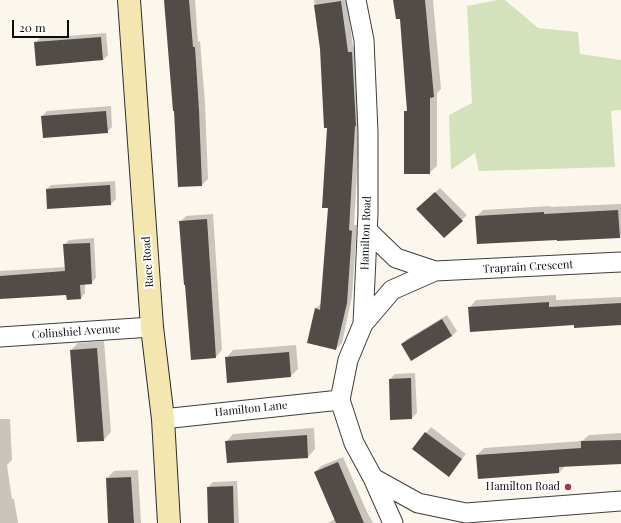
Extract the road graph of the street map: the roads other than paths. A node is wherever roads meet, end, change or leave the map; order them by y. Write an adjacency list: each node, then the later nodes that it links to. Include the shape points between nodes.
1 (129, 0): 7 (street, Race Road)
2 (356, 0): 3 (street, Hamilton Road, via 364,40 368,132)
3 (367, 230): 5 (street, Traprain Crescent, via 396,258); 6 (street, Hamilton Road)
4 (621, 262): 5 (street, Traprain Crescent)
5 (435, 271): 6 (street, Traprain Crescent, via 392,290)
6 (363, 324): 9 (street, Hamilton Road, via 348,360)
7 (152, 326): 8 (street, Colinshiel Avenue); 10 (street, Race Road)
8 (0, 337)
9 (340, 400): 10 (street, Hamilton Lane); 11 (street, Hamilton Road, via 354,443)
10 (163, 419): 14 (street, Race Road)
11 (373, 478): 13 (street, via 418,503); 15 (street, Hamilton Road)
12 (621, 501): 13 (street)
13 (459, 518)
14 (169, 523)
15 (393, 523)

